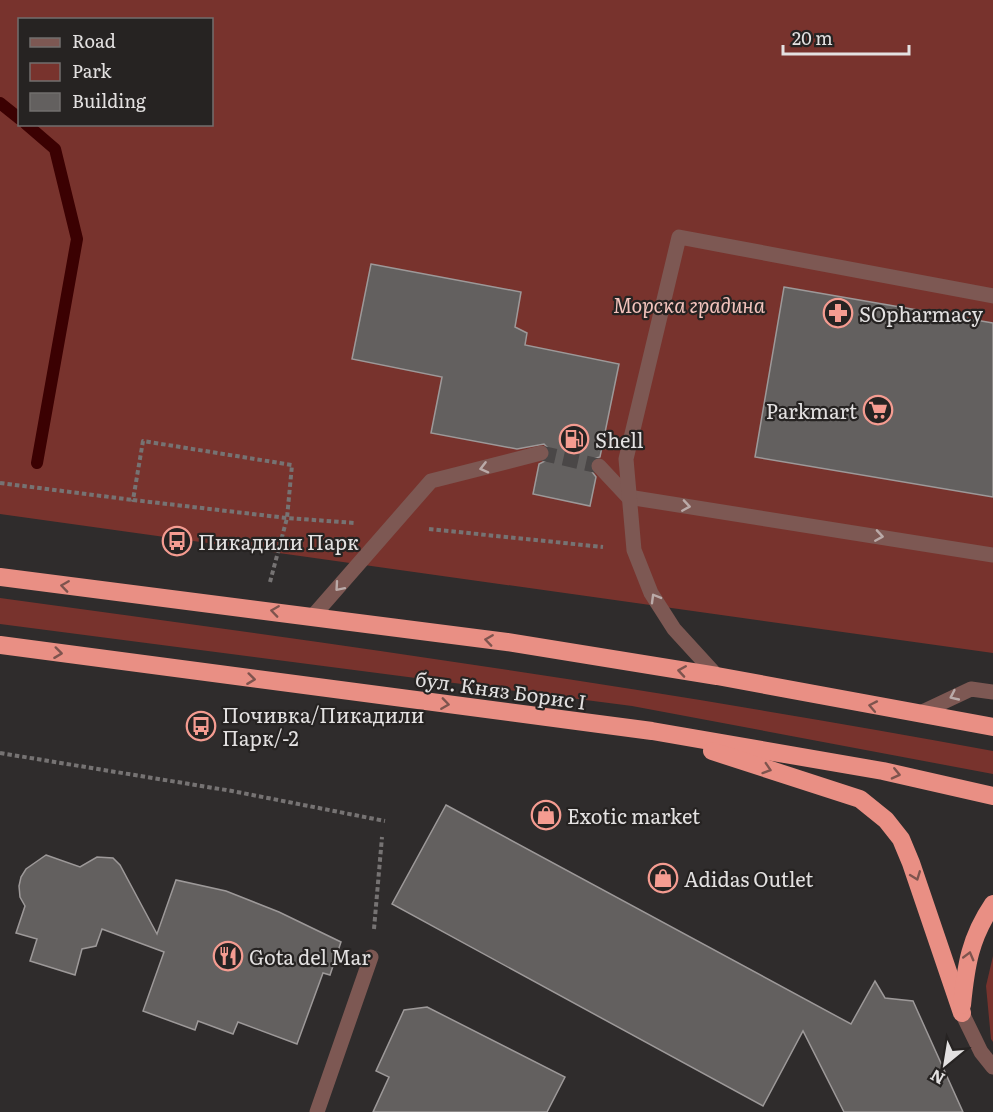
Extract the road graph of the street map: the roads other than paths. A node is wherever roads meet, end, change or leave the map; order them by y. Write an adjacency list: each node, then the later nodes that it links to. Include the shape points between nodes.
1 (993, 296): 4 (street, via 679,237 626,459)
2 (541, 453): 7 (street, one-way to 7, via 431,481)
3 (598, 466): 4 (street)
4 (628, 497): 5 (street, one-way to 5); 9 (street, one-way to 4, via 674,629 651,593 634,550)
5 (993, 555)
6 (0, 577): 7 (highway, one-way to 6)
7 (313, 616): 9 (highway, one-way to 7)
8 (0, 645): 13 (highway, бул. Княз Борис I, one-way to 13)
9 (717, 676): 11 (highway, one-way to 9)
10 (993, 692): 11 (street, one-way to 11, via 971,689)
11 (918, 714): 12 (highway)
12 (993, 728)
13 (652, 732): 14 (highway, бул. Княз Борис I, one-way to 14, via 883,771); 17 (highway, one-way to 17, via 860,799 886,820 901,839 911,863)
14 (993, 796)
15 (993, 903): 17 (highway, one-way to 15, via 973,939)
16 (371, 957): 19 (street)
17 (962, 1013): 18 (street)
18 (993, 1067)
19 (317, 1112)

